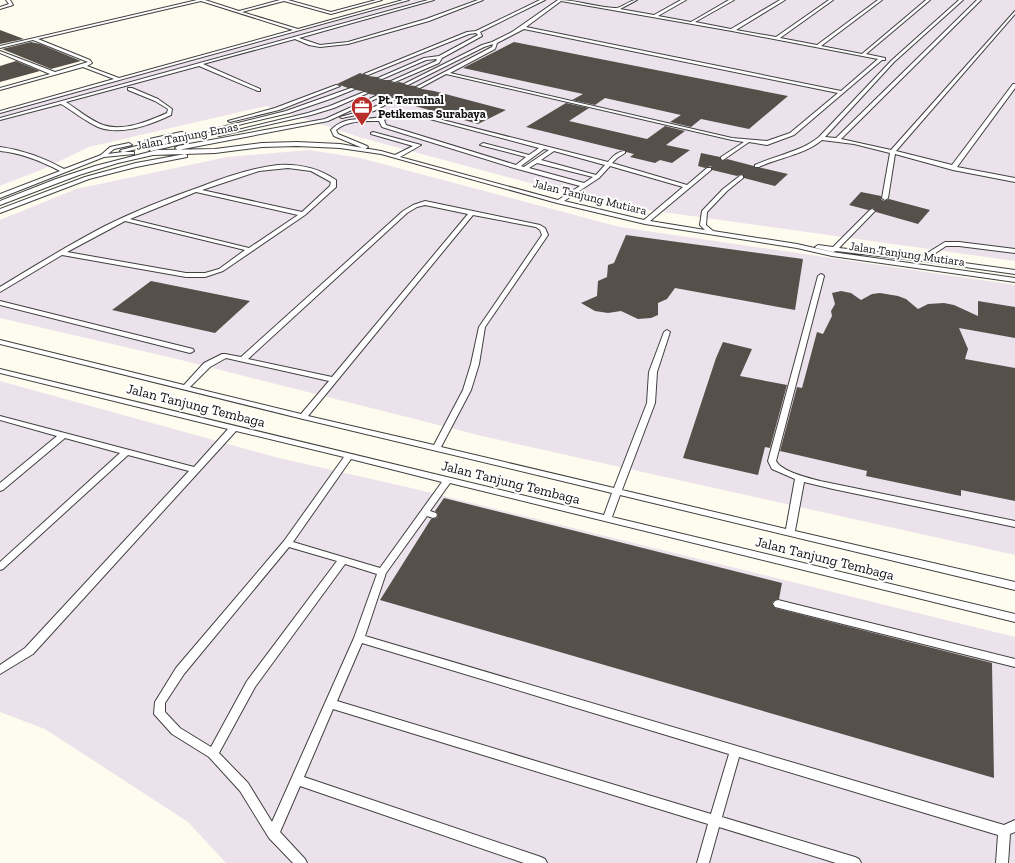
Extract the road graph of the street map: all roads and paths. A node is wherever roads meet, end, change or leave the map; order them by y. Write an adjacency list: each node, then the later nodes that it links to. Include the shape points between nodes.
1 (8, 0): 22 (lane, via 11,5)
2 (202, 0): 25 (lane); 34 (lane)
3 (284, 0): 21 (lane, via 331,13); 25 (lane)
4 (380, 0): 21 (lane)
5 (407, 0): 23 (lane)
6 (432, 0): 33 (lane)
7 (481, 0): 33 (lane, via 452,12 358,40 320,46)
8 (543, 0): 32 (lane)
9 (560, 0): 20 (lane); 29 (lane)
10 (583, 0): 20 (lane)
11 (635, 0): 24 (lane)
12 (684, 0): 27 (lane)
13 (732, 0): 28 (lane)
14 (783, 0): 31 (lane)
15 (831, 0): 35 (lane)
16 (880, 0): 37 (lane)
17 (928, 0): 40 (lane)
18 (962, 0): 43 (lane)
19 (979, 0): 72 (lane)
20 (576, 3): 24 (lane)
21 (365, 4): 23 (lane)
22 (0, 8)
23 (377, 8): 30 (lane)
24 (616, 10): 27 (lane)
25 (240, 11): 30 (lane)
26 (1015, 12): 81 (lane)
27 (654, 17): 28 (lane)
28 (691, 23): 31 (lane)
29 (522, 27): 36 (lane); 60 (lane)
30 (298, 30): 50 (lane)
31 (732, 30): 35 (lane)
32 (477, 32): 41 (lane, via 481,35); 48 (lane, via 468,33)
33 (294, 37): 44 (lane)
34 (33, 39): 38 (lane); 45 (lane, via 89,61 90,63)
35 (776, 39): 37 (lane)
36 (495, 43): 46 (lane, via 494,48); 52 (lane, via 483,46)
37 (818, 46): 40 (lane)
38 (0, 47)
39 (0, 52): 47 (lane)
40 (863, 55): 42 (lane)
41 (440, 57): 49 (lane, via 425,59); 51 (lane, via 438,62)
42 (881, 59): 43 (lane); 60 (lane)
43 (892, 61): 71 (lane)
44 (199, 64): 59 (lane); 64 (lane)
45 (82, 66): 47 (lane); 50 (lane)
46 (446, 72): 55 (lane); 74 (lane)
47 (56, 74): 56 (lane)
48 (366, 74)
49 (380, 78)
50 (118, 79): 65 (lane)
51 (393, 80)
52 (406, 84)
53 (1015, 85): 94 (lane)
54 (338, 86): 86 (lane, via 277,109 112,148)
55 (418, 87)
56 (0, 89)
57 (130, 89): 64 (lane, via 166,105 170,109 170,114 140,125 112,129 102,126)
58 (353, 89): 86 (lane, via 298,110)
59 (258, 90)
60 (841, 92): 74 (lane, via 792,134 767,143)
61 (366, 93): 86 (lane, Jalan Tanjung Emas, via 309,114 128,154)
62 (380, 96): 67 (lane, Jalan Tanjung Emas)
63 (394, 99): 67 (lane, via 372,110)
64 (62, 102): 66 (lane)
65 (0, 111)
66 (0, 119)
67 (326, 120): 83 (lane, Jalan Tanjung Emas)
68 (381, 120): 70 (lane, via 399,113 411,113); 73 (lane, via 384,126); 84 (lane, Jalan Tanjung Mutiara, via 347,122 333,130 336,135)
69 (373, 133): 76 (lane)
70 (498, 137): 75 (lane); 77 (lane)
71 (821, 138): 72 (lane); 92 (lane, via 814,145)
72 (838, 139): 81 (lane)
73 (427, 140): 76 (lane); 85 (lane)
74 (747, 142): 89 (lane)
75 (483, 145): 85 (lane); 87 (lane)
76 (416, 146): 88 (lane)
77 (543, 147): 80 (lane); 87 (lane)
78 (0, 149): 97 (lane, via 43,160)
79 (215, 150): 83 (lane, Jalan Tanjung Mutiara); 84 (lane, Jalan Tanjung Mutiara, via 297,144 340,146); 108 (lane, via 136,165 87,178)
80 (553, 150): 90 (lane); 91 (lane)
81 (892, 151): 94 (lane); 105 (lane)
82 (623, 152): 91 (lane)
83 (152, 153): 107 (lane, Jalan Tanjung Emas, via 60,179)
84 (381, 153): 88 (lane, Jalan Tanjung Mutiara)
85 (468, 153): 93 (lane)
86 (102, 156): 97 (lane, Jalan Tanjung Emas)
87 (530, 156): 93 (lane)
88 (395, 157): 106 (lane, Jalan Tanjung Mutiara)
89 (723, 158)
90 (537, 161): 95 (lane); 98 (lane)
91 (609, 164): 98 (lane); 102 (lane)
92 (757, 166)
93 (516, 167): 95 (lane)
94 (953, 168): 100 (lane)
95 (524, 169): 101 (lane)
96 (709, 169): 102 (lane)
97 (64, 170): 104 (lane, Jalan Tanjung Emas)
98 (597, 177): 101 (lane)
99 (742, 177): 114 (lane, via 704,212 703,225)
100 (1015, 180)
101 (584, 185): 106 (lane)
102 (688, 187): 113 (lane)
103 (196, 190): 111 (lane); 111 (lane, via 272,167 298,167 323,173 334,181 333,187); 112 (lane)
104 (0, 196)
105 (885, 198)
106 (559, 202): 113 (lane, Jalan Tanjung Mutiara)
107 (0, 203)
108 (0, 211)
109 (872, 211): 116 (lane)
110 (472, 213): 128 (lane, via 425,203 415,206); 130 (lane); 136 (lane, via 538,226 543,229 545,235 482,327 467,390)
111 (303, 214): 115 (lane)
112 (124, 219): 115 (lane); 118 (lane)
113 (645, 222): 114 (lane, Jalan Tanjung Mutiara)
114 (712, 233): 116 (lane, Jalan Tanjung Mutiara)
115 (251, 250): 118 (lane, via 221,270 205,275 186,275)
116 (833, 251): 119 (lane, Jalan Tanjung Mutiara); 122 (lane, Jalan Tanjung Mutiara)
117 (1015, 251): 119 (lane, via 945,244)
118 (61, 253): 123 (lane)
119 (922, 259): 120 (lane, Jalan Tanjung Mutiara)
120 (1015, 272)
121 (821, 276): 140 (lane, via 772,461 775,467)
122 (1015, 280)
123 (0, 290)
124 (0, 303): 127 (lane)
125 (668, 332): 143 (lane, via 653,372 651,403)
126 (0, 342): 131 (lane, Jalan Tanjung Tembaga)
127 (190, 351)
128 (242, 360): 130 (lane); 131 (lane, via 225,356 207,364)
129 (0, 371): 134 (lane, Jalan Tanjung Tembaga)
130 (334, 380): 132 (lane)
131 (185, 388): 132 (lane, Jalan Tanjung Tembaga)
132 (303, 417): 136 (lane, Jalan Tanjung Tembaga)
133 (0, 418): 135 (lane)
134 (234, 428): 138 (lane, Jalan Tanjung Tembaga); 139 (lane)
135 (63, 435): 137 (lane); 142 (lane)
136 (436, 449): 143 (lane, Jalan Tanjung Tembaga)
137 (126, 452): 139 (lane); 149 (lane)
138 (349, 456): 141 (lane, Jalan Tanjung Tembaga); 147 (lane)
139 (195, 470): 156 (lane, via 29,651)
140 (800, 478): 145 (lane); 146 (lane)
141 (448, 480): 144 (lane, Jalan Tanjung Tembaga); 150 (lane, via 429,514)
142 (0, 488)
143 (617, 492): 144 (lane); 146 (lane, Jalan Tanjung Tembaga)
144 (607, 519): 153 (lane, Jalan Tanjung Tembaga)
145 (1015, 524)
146 (790, 533): 151 (lane, Jalan Tanjung Tembaga)
147 (286, 543): 148 (lane); 159 (lane, via 180,671 160,702 159,714 176,731)
148 (343, 560): 150 (lane); 159 (lane, via 250,684)
149 (0, 567)
150 (382, 572): 154 (lane)
151 (1015, 586)
152 (778, 604): 155 (lane)
153 (1015, 618)
154 (359, 638): 157 (lane); 158 (lane)
155 (1015, 663)
156 (0, 670)
157 (330, 704): 160 (lane); 161 (lane)
158 (735, 751): 161 (lane); 162 (lane)
159 (213, 754): 163 (lane, via 244,787)
160 (297, 780): 163 (lane); 165 (lane)
161 (716, 821): 166 (lane); 167 (lane)
162 (1009, 829): 168 (lane)
163 (273, 834): 164 (lane)
164 (302, 863)
165 (540, 863)
166 (703, 863)
167 (855, 863)
168 (1002, 863)

